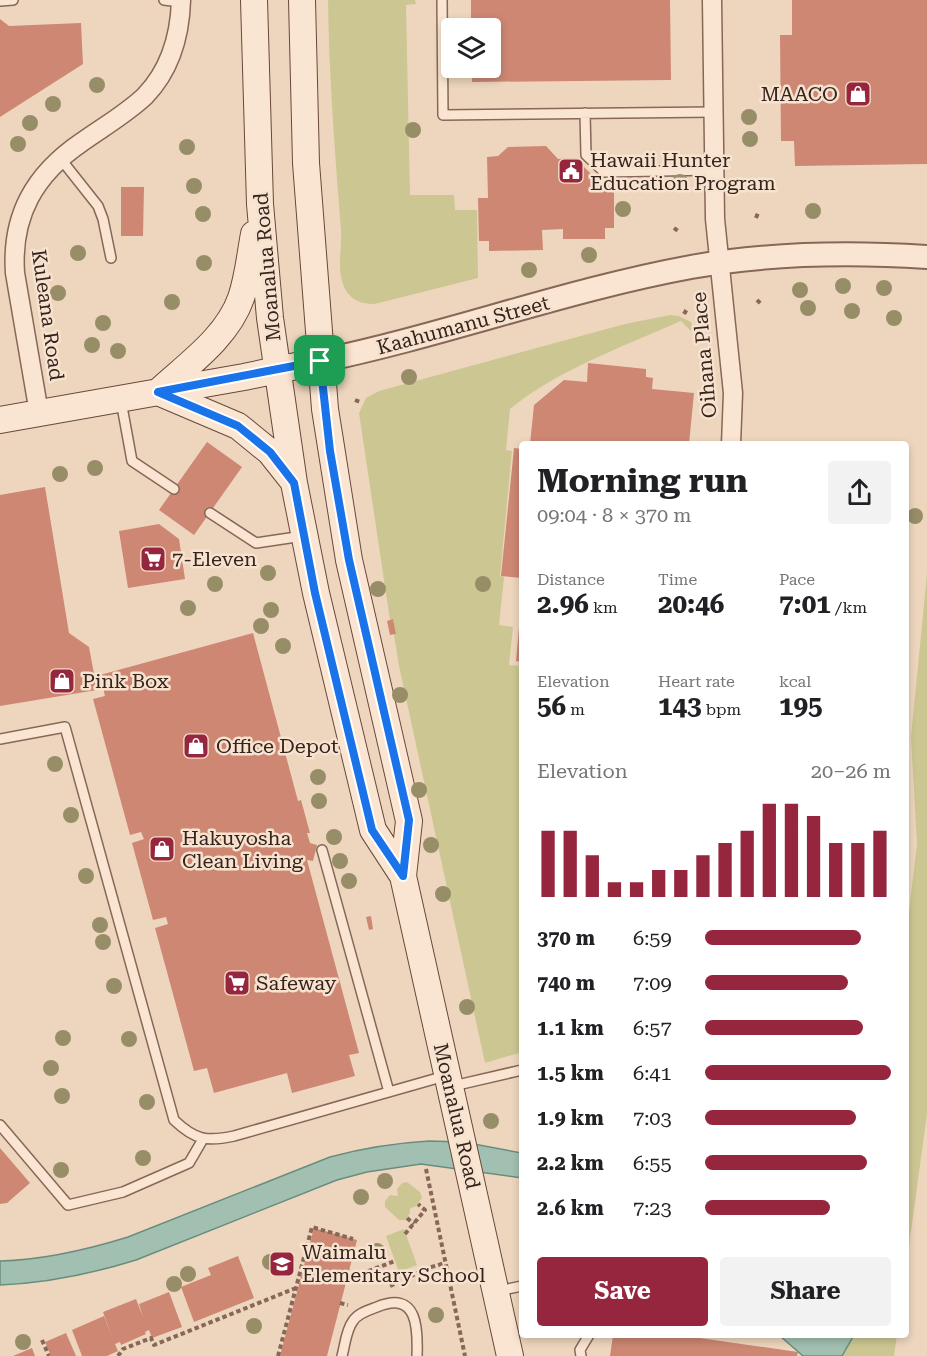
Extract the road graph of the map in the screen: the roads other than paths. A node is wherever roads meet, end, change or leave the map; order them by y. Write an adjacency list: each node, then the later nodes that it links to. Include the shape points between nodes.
1 (13, 0): 6 (lane)
2 (254, 0): 12 (main road, Moanalua Road)
3 (302, 0): 16 (main road, Moanalua Road, via 306,163)
4 (442, 0): 9 (lane, via 442,115)
5 (712, 0): 8 (street, Oihana Place)
6 (0, 1)
7 (175, 1): 10 (street, Kuleana Road, via 179,29 156,82 125,112)
8 (714, 112): 9 (lane); 11 (street, Oihana Place)
9 (585, 113): 11 (lane, via 586,155 604,172)
10 (60, 158): 14 (lane, via 98,206); 20 (street, Kuleana Road, via 40,179 24,207 14,255)
11 (715, 171): 15 (street, Oihana Place)
12 (260, 204): 17 (main road, Moanalua Road); 18 (main road, via 241,298 233,316 214,340)
13 (927, 257): 15 (street, Kaahumanu Street, via 835,253)
14 (111, 258)
15 (719, 262): 16 (street, Kaahumanu Street, via 642,277); 22 (street, Oihana Place, via 732,382)
16 (320, 361): 17 (main road, Kaahumanu Street); 29 (main road, Moanalua Road, via 330,451 349,560 409,820)
17 (277, 370): 18 (main road, Kaahumanu Street); 23 (main road, Moanalua Road)
18 (158, 392): 19 (main road, Kaahumanu Street); 23 (main road, via 238,426 270,452)
19 (120, 399): 20 (main road, Kaahumanu Street); 24 (lane, via 132,461)
20 (39, 413): 21 (main road, Kaahumanu Street)
21 (0, 420)
22 (732, 441)
23 (294, 483): 26 (main road, Moanalua Road)
24 (174, 489)
25 (210, 513): 26 (lane, via 256,543)
26 (303, 535): 29 (main road, Moanalua Road, via 372,830)
27 (0, 739): 34 (lane, via 65,728 174,1120 185,1131)
28 (322, 850): 32 (lane)
29 (403, 876): 31 (main road, Moanalua Road)
30 (519, 1070): 31 (lane)
31 (449, 1081): 32 (lane); 36 (main road, Moanalua Road)
32 (389, 1092): 34 (lane, via 234,1136)
33 (0, 1125): 34 (lane, via 68,1205 123,1192 189,1163)
34 (203, 1139)
35 (519, 1287): 36 (lane)
36 (496, 1291): 40 (main road, Moanalua Road)
37 (587, 1338): 41 (lane)
38 (342, 1356): 39 (lane, via 353,1321 366,1311 392,1302 404,1306 416,1319)
39 (417, 1356)
40 (510, 1356)
41 (580, 1356)

